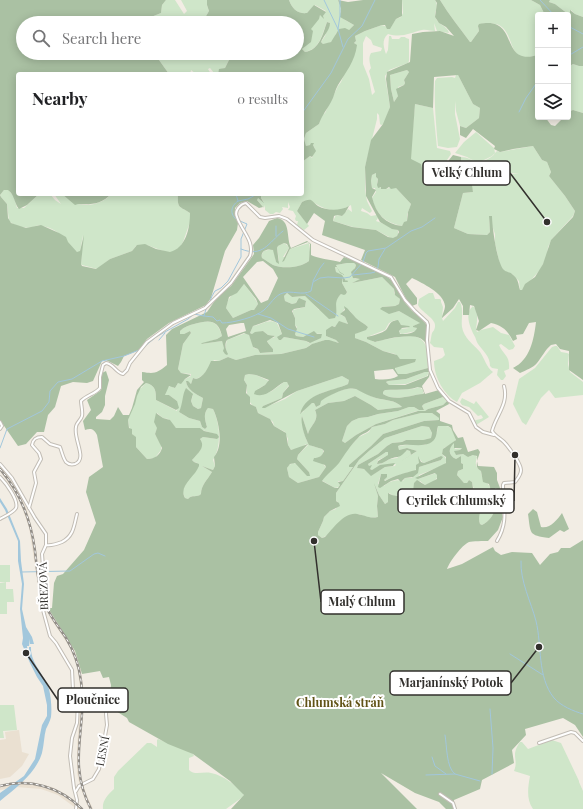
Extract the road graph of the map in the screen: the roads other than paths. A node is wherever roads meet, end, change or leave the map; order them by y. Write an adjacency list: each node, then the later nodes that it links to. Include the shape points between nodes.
1 (504, 386): 4 (street, via 506,397)
2 (0, 422): 3 (street)
3 (0, 429)
4 (492, 431): 5 (street); 6 (street)
5 (489, 434): 6 (street); 9 (street, via 476,427 468,413 449,401 438,388 430,370 427,322 410,306 391,277 314,240 287,219 279,216 260,217 246,203 240,206 236,217 248,237 250,253 231,283 205,308 173,324 147,342 125,373 117,372 109,363 102,365 100,388 82,401 83,415 76,425 76,440 81,454 78,462 68,464 60,447 50,444 42,437 34,439 32,445 41,459 34,472 36,484)
6 (494, 435): 12 (street, via 509,448 521,469 515,482 503,485 505,522)
7 (0, 464): 9 (street, via 12,478)
8 (0, 477): 11 (street, via 16,502 13,511)
9 (29, 508): 13 (street, via 45,531)
10 (77, 514): 13 (street, via 69,538 55,545)
11 (0, 519)
12 (497, 541)
13 (46, 545): 17 (street, BŘEZOVÁ, via 42,554 45,594 42,610 50,636 72,670 72,690 78,702 77,723 70,756)
14 (108, 699): 17 (street, LESNÍ, via 107,728 99,769 93,779 79,786)
15 (583, 741): 16 (street, via 571,732)
16 (539, 743)
17 (75, 792): 19 (street, BŘEZOVÁ)
18 (440, 794): 20 (street, via 453,803)
19 (76, 809)
20 (455, 809)

